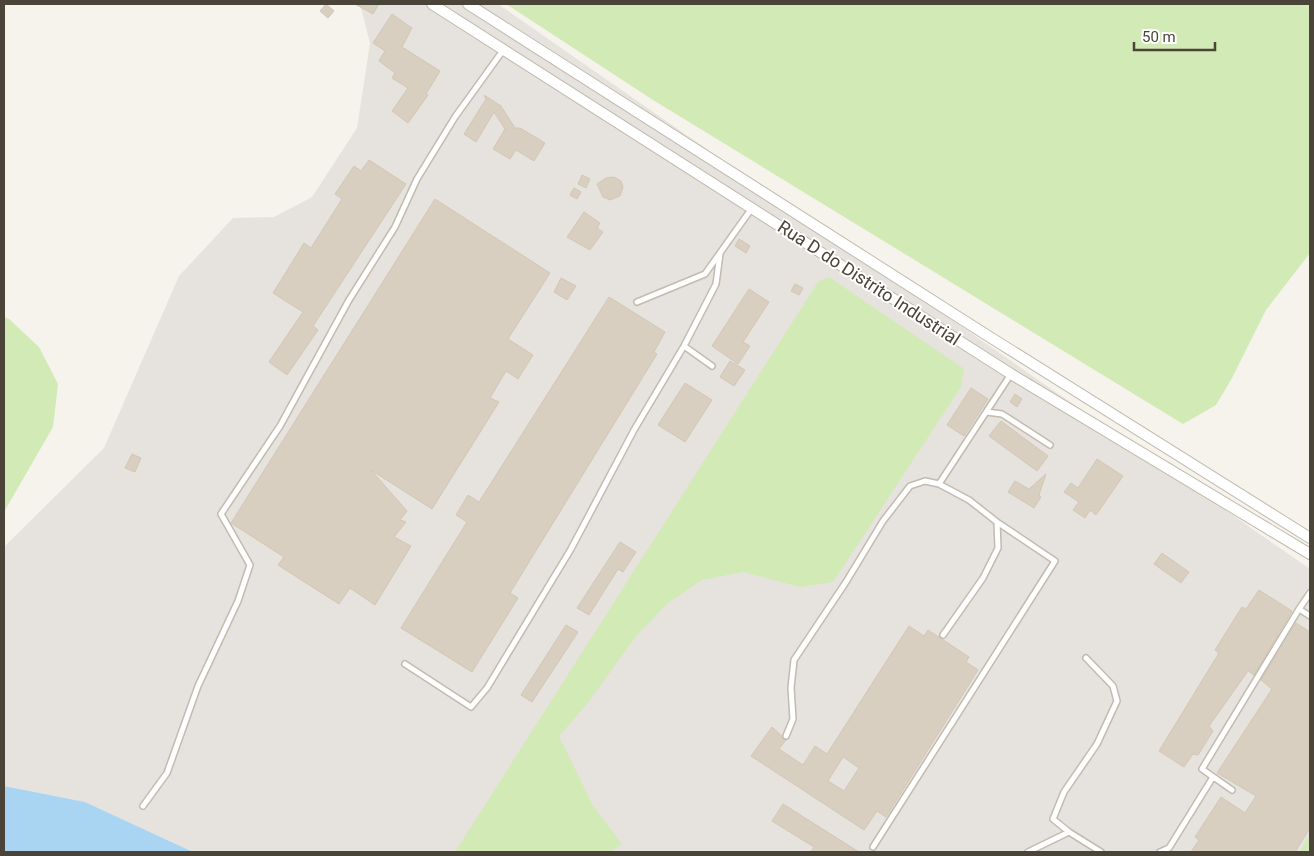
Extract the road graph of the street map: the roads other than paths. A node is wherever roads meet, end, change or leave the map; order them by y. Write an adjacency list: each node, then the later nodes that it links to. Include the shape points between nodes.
1 (432, 4): 4 (street, Rua D do Distrito Industrial)
2 (468, 4): 3 (street, Rua D do Distrito Industrial)
3 (513, 32): 4 (street); 15 (street, Rua D do Distrito Industrial)
4 (504, 49): 5 (street, Rua D do Distrito Industrial); 26 (lane, via 455,117 417,179 395,227 344,308 280,426 221,514 250,565 238,601 198,686 167,773)
5 (753, 208): 6 (lane); 10 (street, Rua D do Distrito Industrial)
6 (720, 254): 7 (lane, via 705,274); 8 (lane, via 716,284)
7 (637, 302)
8 (684, 346): 9 (lane); 22 (lane, via 634,430 571,549 487,688 471,707)
9 (712, 366)
10 (1011, 374): 11 (lane); 16 (street, Rua D do Distrito Industrial)
11 (987, 412): 12 (lane, via 1002,414); 13 (lane)
12 (1050, 445)
13 (939, 484): 14 (lane, via 969,500); 23 (lane, via 925,481 910,486 883,521 794,660 791,688 793,719)
14 (997, 522): 20 (lane, via 998,548 983,578); 28 (lane, via 1055,561)
15 (1310, 538)
16 (1310, 554)
17 (1310, 593): 18 (lane)
18 (1299, 609): 19 (lane); 24 (lane, via 1202,769)
19 (1310, 616)
20 (942, 635)
21 (1086, 658): 27 (lane, via 1113,686 1117,702 1097,744 1064,792 1053,819)
22 (405, 664)
23 (786, 736)
24 (1213, 777): 25 (lane); 31 (lane, via 1168,848)
25 (1232, 790)
26 (143, 806)
27 (1069, 832): 29 (lane); 30 (lane)
28 (872, 847)
29 (1028, 852)
30 (1101, 852)
31 (1160, 852)

